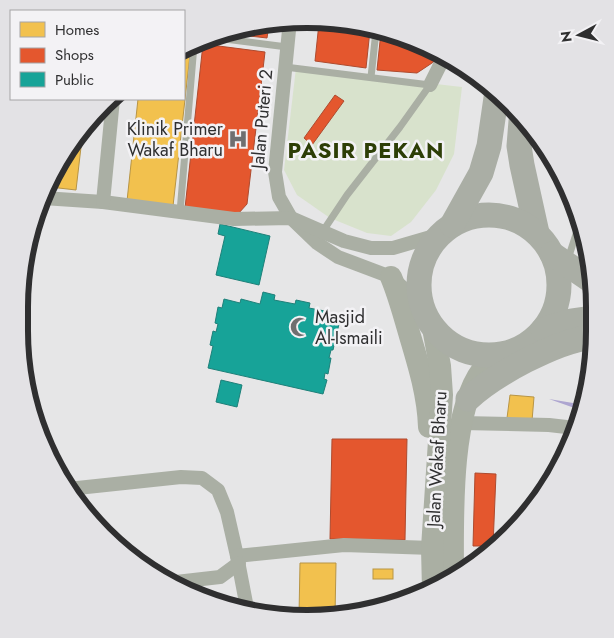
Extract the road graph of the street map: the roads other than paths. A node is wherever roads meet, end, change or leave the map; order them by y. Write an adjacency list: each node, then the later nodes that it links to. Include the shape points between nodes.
1 (289, 28): 4 (street, Jalan Puteri 2)
2 (375, 36): 8 (lane)
3 (227, 39): 4 (lane)
4 (287, 47): 7 (street, Jalan Puteri 2)
5 (193, 52): 15 (lane)
6 (441, 62): 9 (street)
7 (285, 67): 8 (lane); 16 (street, Jalan Puteri 2, via 275,172 279,197)
8 (371, 77): 9 (lane)
9 (430, 84): 20 (lane, via 347,195)
10 (496, 102): 17 (highway, via 481,173)
11 (112, 106): 14 (street)
12 (521, 127): 19 (highway, via 522,165)
13 (50, 198): 14 (street)
14 (103, 202): 15 (street)
15 (180, 212): 16 (street, via 234,218)
16 (292, 218): 20 (street)
17 (446, 230): 19 (highway, via 466,219 496,215 524,224); 20 (street, via 393,248 372,248); 24 (highway, via 431,246 424,260 419,290)
18 (576, 231): 21 (lane)
19 (537, 233): 21 (highway)
20 (320, 237): 23 (street, via 338,257)
21 (559, 259): 22 (highway); 27 (highway, via 559,294 554,313)
22 (585, 276)
23 (391, 277): 24 (street); 34 (main road, via 426,396)
24 (422, 306): 26 (highway)
25 (586, 319): 27 (highway)
26 (433, 328): 29 (highway, via 463,351 481,356); 34 (main road, Jalan Wakaf Bharu, via 442,395)
27 (543, 330): 29 (highway, via 516,351)
28 (586, 338): 30 (highway, via 568,342 505,372)
29 (500, 355): 30 (main road, Jalan Wakaf Bharu, via 483,369)
30 (468, 399): 31 (main road, Jalan Wakaf Bharu)
31 (462, 423): 32 (street); 37 (main road, Jalan Wakaf Bharu, via 455,469)
32 (569, 427)
33 (76, 488): 36 (street, via 181,477 202,478 218,490 227,512)
34 (433, 513): 35 (main road, Jalan Wakaf Bharu)
35 (432, 548): 36 (street, via 344,545); 39 (main road, Jalan Wakaf Bharu)
36 (238, 559): 38 (street, via 220,577); 40 (street)
37 (453, 569)
38 (182, 581)
39 (433, 581)
40 (246, 604)

